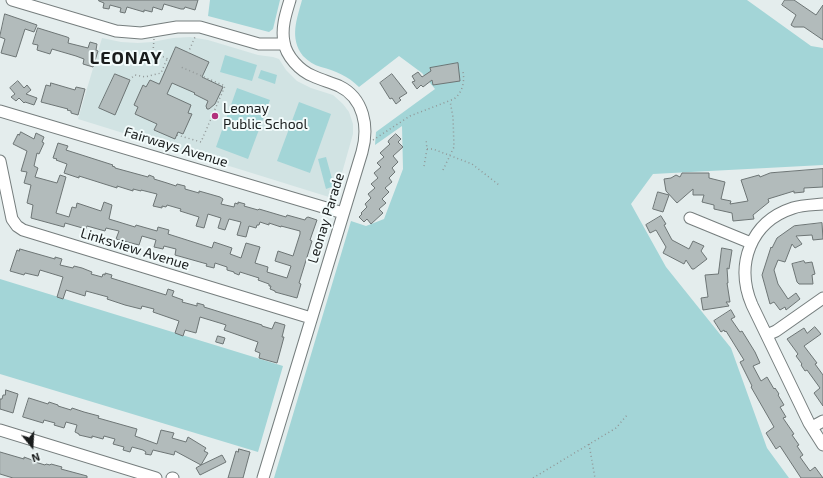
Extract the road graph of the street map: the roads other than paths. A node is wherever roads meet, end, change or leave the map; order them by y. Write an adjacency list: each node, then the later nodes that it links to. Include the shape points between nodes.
1 (12, 0): 3 (street, via 122,32 141,33 177,27 200,27 259,44)
2 (290, 0): 3 (street, via 284,27)
3 (284, 44): 7 (street, Leonay Parade, via 304,72 340,86 348,92 364,118 364,144)
4 (0, 111): 7 (street, Fairways Avenue)
5 (0, 161): 11 (street, Linksview Avenue, via 12,219 22,230)
6 (823, 204): 9 (street, via 799,206 778,215 764,225)
7 (343, 213): 11 (street, Leonay Parade)
8 (690, 218): 9 (street)
9 (751, 243): 12 (street, via 745,264 745,283)
10 (823, 298): 12 (street)
11 (311, 318): 18 (street, Leonay Parade)
12 (766, 336): 14 (street)
13 (823, 420): 14 (street)
14 (812, 427): 16 (street)
15 (0, 430): 17 (street)
16 (823, 445)
17 (156, 478)
18 (263, 478)

